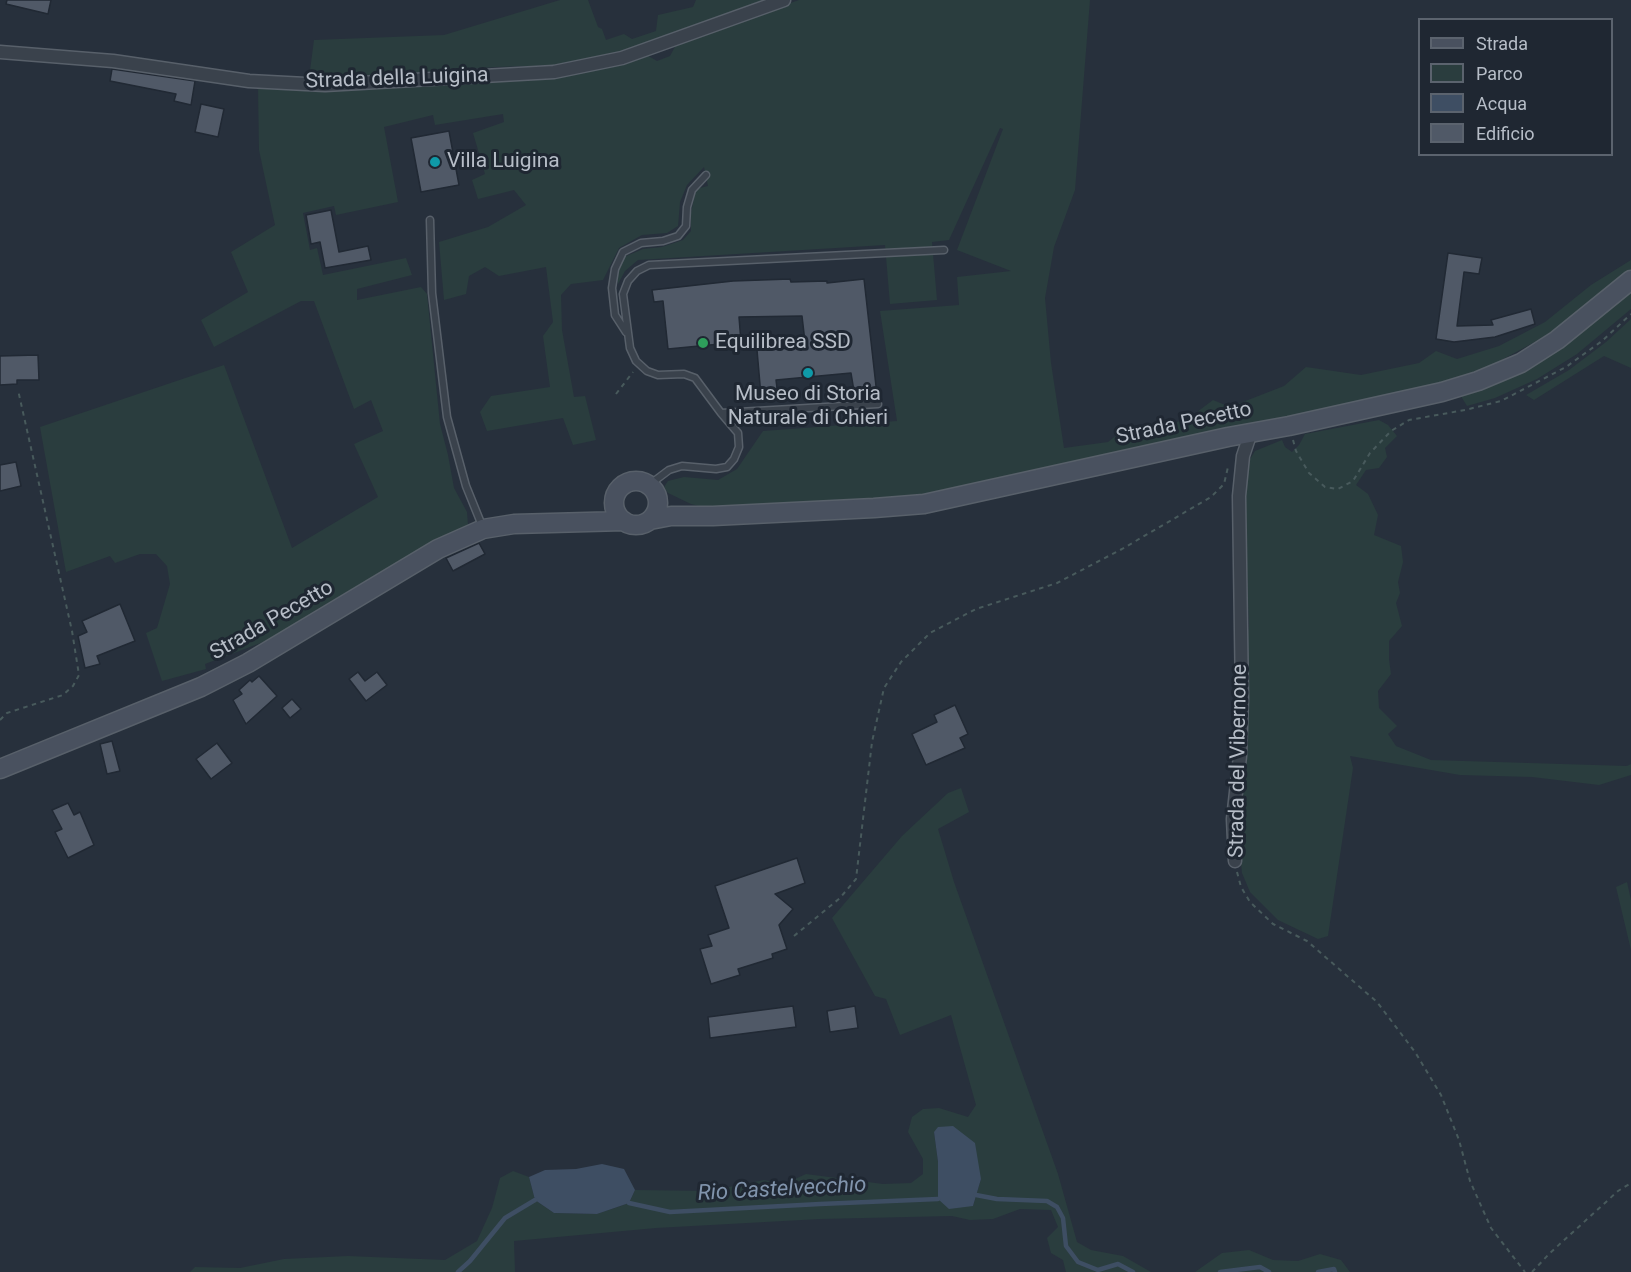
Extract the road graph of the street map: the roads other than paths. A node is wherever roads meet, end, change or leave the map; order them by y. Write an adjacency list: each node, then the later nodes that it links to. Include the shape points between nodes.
1 (784, 0): 2 (street, Strada della Luigina, via 622,58 554,72 325,86)
2 (0, 52)
3 (706, 175): 7 (lane, via 692,190 686,226 678,236 663,242 641,243 623,252 615,268 615,315)
4 (430, 220): 17 (lane, via 432,292 447,417 466,486)
5 (944, 250): 7 (lane, via 649,266 628,281 623,294)
6 (1631, 279): 10 (main road, Strada Pecetto, via 1557,340 1521,363 1442,392)
7 (628, 335): 9 (lane, via 630,348 647,371 695,378)
8 (878, 404): 9 (lane)
9 (722, 413): 11 (lane, via 738,433 739,447 727,467 682,466 669,470)
10 (1251, 432): 13 (main road, Strada Pecetto, via 924,504); 19 (street, Strada del Vibernone, via 1243,456 1239,496 1242,698 1233,819)
11 (653, 490): 12 (main road, Strada Pecetto, via 643,482 629,482); 13 (main road, Strada Pecetto, via 682,507); 14 (main road, via 657,508)
12 (615, 497): 15 (main road, via 616,510); 16 (main road, Strada Pecetto, via 601,509)
13 (713, 516): 14 (main road, Strada Pecetto)
14 (650, 520): 15 (main road, Strada Pecetto, via 637,525)
15 (624, 521): 16 (main road, Strada Pecetto)
16 (566, 522): 17 (main road, Strada Pecetto)
17 (483, 529): 18 (main road, Strada Pecetto, via 438,549 201,687)
18 (0, 769)
19 (1235, 861)

